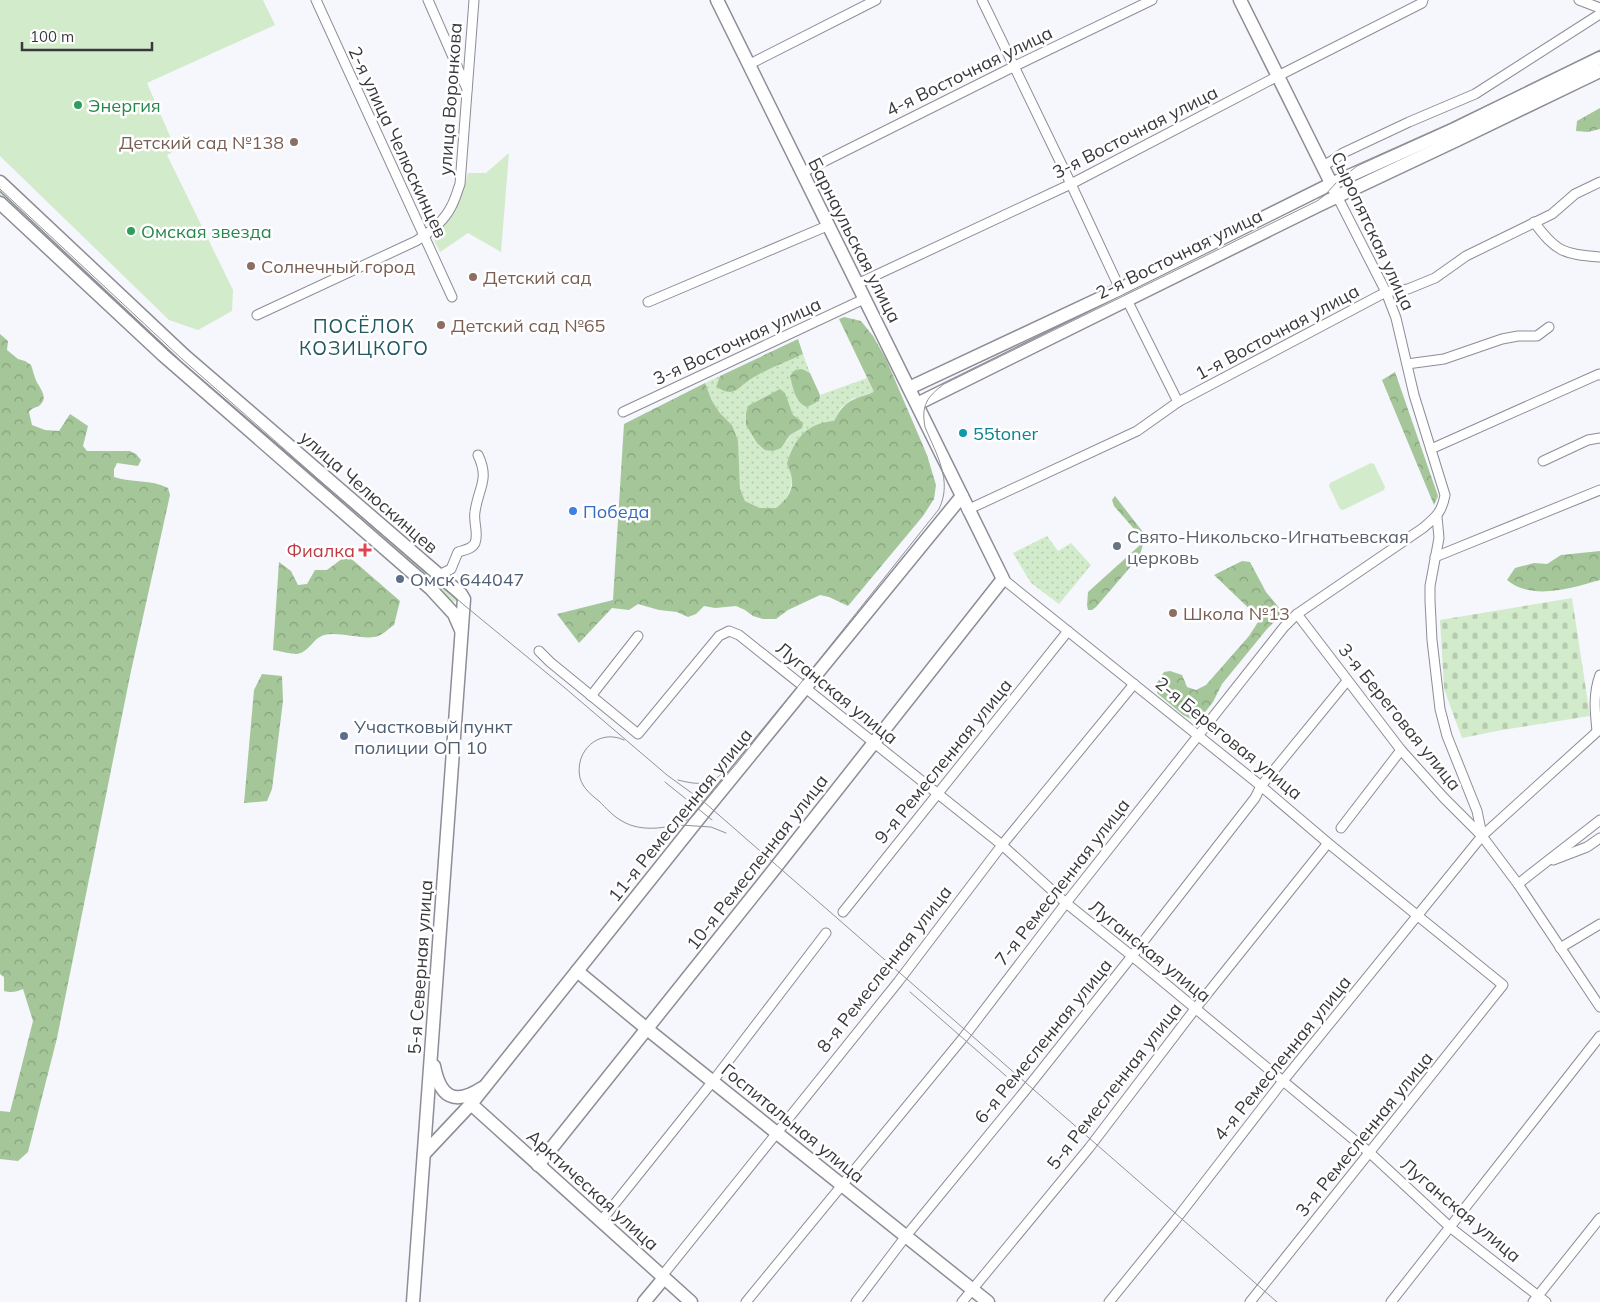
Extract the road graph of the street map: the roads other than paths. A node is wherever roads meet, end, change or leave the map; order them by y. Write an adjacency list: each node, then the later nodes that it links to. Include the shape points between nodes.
1 (316, 0): 30 (street, 2-я улица Челюскинцев)
2 (428, 0): 18 (street)
3 (474, 0): 18 (street, улица Воронкова)
4 (717, 0): 14 (main road, Барнаульская улица)
5 (876, 0): 14 (street)
6 (982, 0): 15 (street)
7 (1152, 0): 15 (street, 4-я Восточная улица)
8 (1240, 0): 17 (main road, Сыропятская улица)
9 (1424, 0): 17 (street, 3-я Восточная улица)
10 (1579, 0): 11 (street)
11 (1600, 8)
12 (1600, 14): 20 (street, via 1475,94 1343,153)
13 (1600, 58): 19 (main road)
14 (748, 65): 21 (main road, Барнаульская улица)
15 (1015, 66): 21 (street, 4-я Восточная улица); 24 (street)
16 (1600, 70): 19 (main road)
17 (1278, 76): 20 (main road, Сыропятская улица); 24 (street, 3-я Восточная улица)
18 (467, 90): 30 (street, улица Воронкова, via 460,184 451,209)
19 (1457, 134): 25 (main road, 2-я Восточная улица); 26 (main road, 2-я Восточная улица)
20 (1323, 166): 25 (main road, Сыропятская улица)
21 (801, 173): 29 (main road, Барнаульская улица)
22 (0, 182): 54 (main road, улица Челюскинцев, via 161,334)
23 (1600, 182): 28 (street, 1-я Восточная улица, via 1575,194 1552,214)
24 (1071, 184): 32 (street, 3-я Восточная улица); 33 (street)
25 (1331, 184): 26 (main road, Сыропятская улица); 33 (main road, 2-я Восточная улица)
26 (1338, 196): 34 (street, Сыропятская улица); 37 (main road, 2-я Восточная улица)
27 (0, 204): 56 (main road, улица Челюскинцев, via 163,355)
28 (1534, 222): 31 (street, via 1560,250); 34 (street, 1-я Восточная улица, via 1466,256 1435,278 1408,289)
29 (827, 226): 32 (main road, Барнаульская улица); 38 (street)
30 (424, 236): 35 (street, 2-я улица Челюскинцев); 39 (street, улица Воронкова)
31 (1600, 257)
32 (856, 284): 36 (main road, Барнаульская улица)
33 (1120, 289): 43 (main road, 2-я Восточная улица)
34 (1386, 292): 41 (street, Сыропятская улица); 44 (street, 1-я Восточная улица)
35 (452, 297)
36 (864, 299): 43 (main road, Барнаульская улица); 46 (street, 3-я Восточная улица)
37 (1127, 300): 44 (street); 45 (main road, 2-я Восточная улица)
38 (648, 302)
39 (256, 315)
40 (1549, 327): 41 (street, via 1537,336 1502,339 1444,359)
41 (1408, 364): 48 (street, Сыропятская улица)
42 (1600, 375): 48 (street)
43 (909, 388): 45 (main road, Барнаульская улица)
44 (1178, 402): 53 (street, 1-я Восточная улица, via 1137,431)
45 (917, 404): 52 (main road, Барнаульская улица)
46 (623, 412)
47 (1600, 438): 50 (street, via 1588,440)
48 (1431, 449): 55 (street, Сыропятская улица, via 1445,495)
49 (478, 455): 58 (street, via 484,473 475,510 474,545 458,552 451,568)
50 (1543, 461)
51 (1600, 490): 57 (street)
52 (962, 496): 53 (main road, 2-я Береговая улица); 68 (main road, 11-я Ремесленная улица)
53 (968, 510): 59 (main road, 2-я Береговая улица)
54 (368, 514): 56 (main road); 58 (main road, улица Челюскинцев)
55 (1437, 517): 57 (street, 3-я Береговая улица, via 1439,538); 60 (street, 7-я Ремесленная улица)
56 (358, 526): 62 (main road, улица Челюскинцев, via 448,605)
57 (1435, 557): 78 (street, 3-я Береговая улица, via 1430,601 1440,709 1450,745 1477,811)
58 (439, 575): 62 (main road, улица Челюскинцев, via 464,599)
59 (1003, 580): 61 (street, 2-я Береговая улица); 72 (main road, 10-я Ремесленная улица)
60 (1297, 614): 66 (street, 3-я Береговая улица); 71 (street, 7-я Ремесленная улица)
61 (1068, 631): 67 (street, 2-я Береговая улица); 75 (street, 9-я Ремесленная улица)
62 (462, 634): 97 (main road, 5-я Северная улица)
63 (638, 636): 69 (street)
64 (539, 650): 69 (street)
65 (1600, 675): 70 (street, via 1594,707)
66 (1347, 681): 73 (street, 3-я Береговая улица); 74 (street, 6-я Ремесленная улица)
67 (1134, 684): 71 (street, 2-я Береговая улица); 81 (street, 8-я Ремесленная улица)
68 (805, 688): 69 (street, Луганская улица, via 739,635 728,631 719,636 638,734); 72 (street, Луганская улица); 91 (main road, 11-я Ремесленная улица)
69 (591, 696)
70 (1599, 730): 78 (street, 4-я Ремесленная улица)
71 (1197, 734): 74 (street, 2-я Береговая улица); 84 (street, 7-я Ремесленная улица)
72 (874, 743): 75 (street, Луганская улица); 95 (main road, 10-я Ремесленная улица)
73 (1401, 750): 77 (street); 78 (street, 3-я Береговая улица)
74 (1261, 786): 80 (street, 2-я Береговая улица); 90 (street, 6-я Ремесленная улица)
75 (937, 794): 81 (street, Луганская улица); 85 (street, 9-я Ремесленная улица)
76 (1600, 820): 82 (street)
77 (1341, 828)
78 (1482, 836): 83 (street, 3-я Береговая улица); 86 (street, 4-я Ремесленная улица)
79 (1600, 838): 82 (street, via 1587,847)
80 (1328, 843): 86 (street, 2-я Береговая улица); 94 (street, 5-я Ремесленная улица)
81 (1002, 845): 84 (street, Луганская улица); 102 (street, 8-я Ремесленная улица)
82 (1544, 863): 83 (street)
83 (1518, 884): 89 (street, 3-я Береговая улица)
84 (1066, 903): 90 (street, Луганская улица); 106 (street, 7-я Ремесленная улица, via 963,1038)
85 (843, 912)
86 (1418, 915): 92 (street, 2-я Береговая улица); 99 (street, 4-я Ремесленная улица)
87 (1600, 924): 89 (street)
88 (826, 933): 98 (street)
89 (1560, 948): 93 (street)
90 (1132, 956): 94 (street, Луганская улица); 110 (street, 6-я Ремесленная улица)
91 (577, 971): 95 (main road, Госпитальная улица); 100 (main road, 11-я Ремесленная улица)
92 (1503, 985): 103 (street, 3-я Ремесленная улица)
93 (1600, 1007)
94 (1195, 1009): 99 (street, Луганская улица); 112 (street, 5-я Ремесленная улица, via 1089,1148)
95 (646, 1029): 98 (main road, Госпитальная улица); 105 (main road, 10-я Ремесленная улица)
96 (1600, 1036): 109 (street)
97 (431, 1052): 100 (main road, via 438,1084 448,1095 469,1095); 104 (main road, 5-я Северная улица)
98 (713, 1081): 102 (main road, Госпитальная улица); 108 (street)
99 (1283, 1081): 103 (street, Луганская улица); 121 (street, 4-я Ремесленная улица)
100 (486, 1085): 101 (main road, 11-я Ремесленная улица)
101 (471, 1104): 104 (main road, 11-я Ремесленная улица); 105 (main road, Арктическая улица)
102 (777, 1133): 106 (main road, Госпитальная улица); 111 (street, 8-я Ремесленная улица)
103 (1370, 1153): 109 (street, Луганская улица); 122 (street, 3-я Ремесленная улица)
104 (424, 1154): 114 (main road, 5-я Северная улица)
105 (538, 1165): 108 (main road, Арктическая улица)
106 (841, 1186): 110 (main road, Госпитальная улица); 117 (street, 7-я Ремесленная улица)
107 (1600, 1218): 113 (street)
108 (601, 1221): 111 (main road, Арктическая улица)
109 (1451, 1228): 113 (street, Луганская улица); 123 (street)
110 (906, 1236): 112 (main road, Госпитальная улица); 118 (street, 6-я Ремесленная улица)
111 (663, 1277): 115 (main road, 8-я Ремесленная улица); 116 (main road, Арктическая улица)
112 (972, 1290): 119 (street, 5-я Ремесленная улица); 120 (main road, Госпитальная улица)
113 (1536, 1299): 124 (street, Луганская улица)
114 (413, 1302)
115 (644, 1302)
116 (691, 1302)
117 (746, 1302)
118 (856, 1302)
119 (962, 1302)
120 (988, 1302)
121 (1110, 1302)
122 (1250, 1302)
123 (1391, 1302)
124 (1546, 1302)

